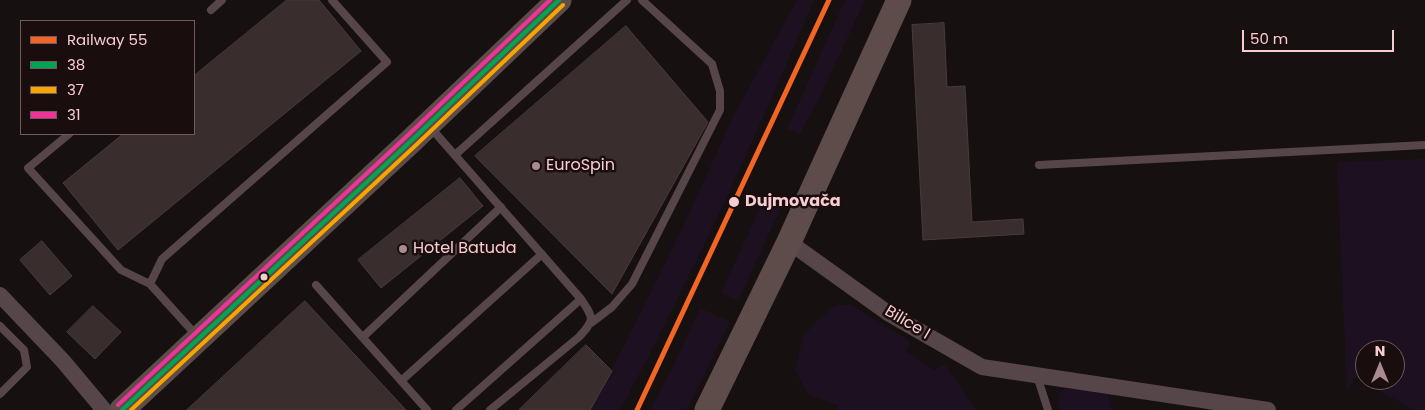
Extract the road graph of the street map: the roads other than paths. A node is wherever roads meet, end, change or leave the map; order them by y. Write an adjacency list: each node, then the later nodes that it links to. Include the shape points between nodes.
1 (222, 0): 7 (lane)
2 (332, 0): 16 (lane, via 386,62 162,260)
3 (559, 0): 8 (main road)
4 (628, 0): 11 (lane)
5 (642, 0): 20 (lane, via 712,64 720,91 720,110 632,284 612,307)
6 (899, 0): 14 (main road)
7 (211, 10)
8 (428, 125): 11 (lane); 23 (main road)
9 (68, 135): 16 (lane, via 28,168 121,270)
10 (1425, 145): 12 (lane)
11 (455, 155): 13 (lane)
12 (1039, 165)
13 (501, 207): 15 (lane); 22 (lane)
14 (789, 242): 24 (street, Bilice I, via 888,314 982,368); 32 (main road)
15 (542, 254): 19 (lane); 25 (lane)
16 (150, 284): 23 (lane)
17 (316, 285): 22 (lane)
18 (0, 295): 27 (street)
19 (581, 299): 20 (lane, via 592,316); 30 (lane)
20 (591, 323): 31 (lane)
21 (0, 326): 26 (lane, via 24,350 27,368)
22 (363, 336): 25 (lane)
23 (199, 339): 28 (main road)
24 (1037, 376): 33 (lane); 34 (street, Bilice I)
25 (401, 381): 29 (lane)
26 (0, 394)
27 (104, 410)
28 (122, 410)
29 (427, 410)
30 (456, 410)
31 (490, 410)
32 (707, 410)
33 (1048, 410)
34 (1268, 410)

